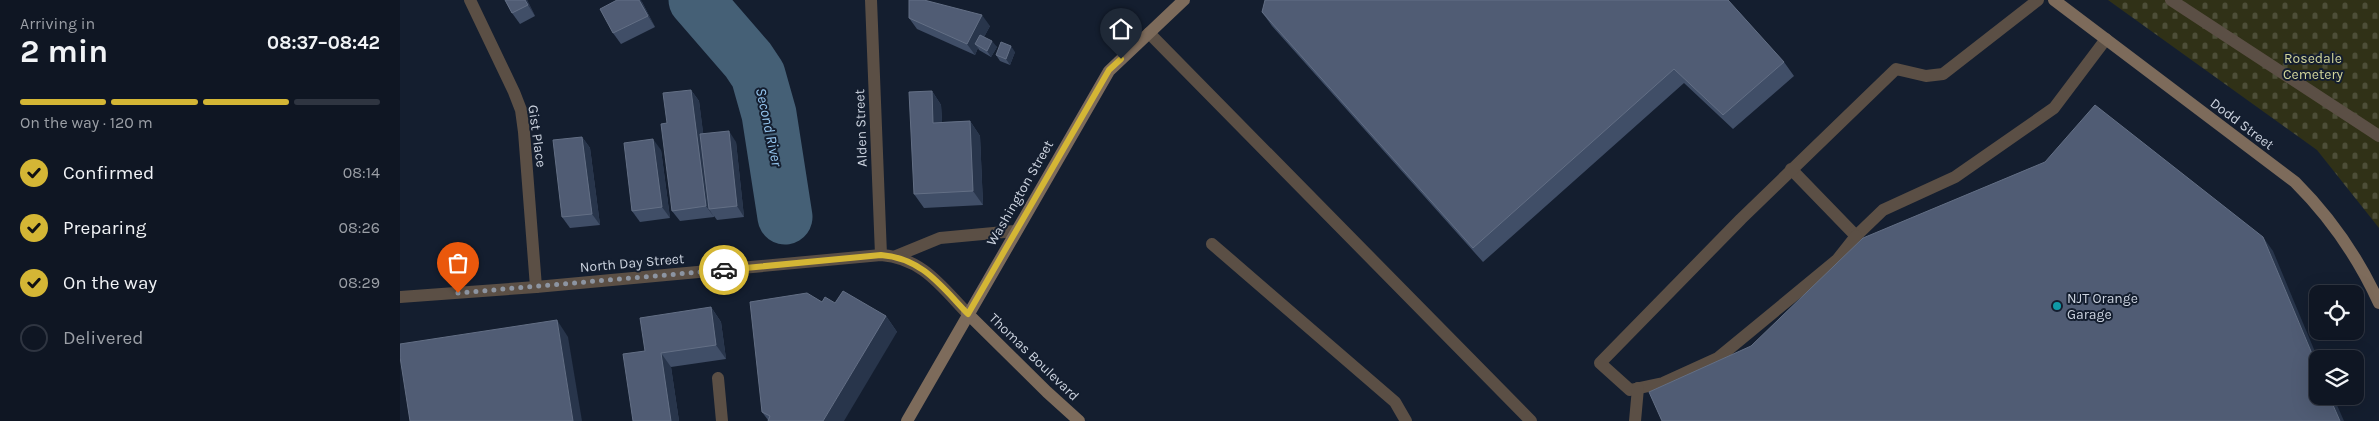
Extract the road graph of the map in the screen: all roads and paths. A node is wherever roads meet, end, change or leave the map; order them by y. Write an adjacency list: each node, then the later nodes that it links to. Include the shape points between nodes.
1 (470, 0): 16 (street, Gist Place, via 521,110)
2 (871, 0): 14 (street, Alden Street)
3 (1184, 0): 7 (street, Washington Street)
4 (2038, 0): 10 (street, via 1943,74 1926,76 1896,69)
5 (2054, 0): 8 (street, Dodd Street)
6 (2171, 0): 9 (street)
7 (1149, 33): 11 (street, Washington Street, via 1109,70); 26 (street)
8 (2106, 39): 12 (street, via 2054,108 1955,177 1883,210); 18 (street, Dodd Street, via 2312,199 2355,255)
9 (2379, 136)
10 (1792, 169): 12 (street); 21 (street, via 1600,363 1630,390)
11 (1015, 232): 15 (street, North Day Street, via 940,238); 19 (street, Washington Street)
12 (1856, 236): 21 (street, via 1837,260 1718,358 1663,383)
13 (1212, 244): 25 (street, via 1395,402)
14 (881, 255): 15 (street, North Day Street); 16 (street, North Day Street)
15 (896, 256): 19 (street, North Day Street, via 922,268)
16 (536, 287): 17 (street, North Day Street)
17 (400, 297)
18 (2379, 303)
19 (968, 314): 23 (street, Washington Street); 24 (street, Thomas Boulevard)
20 (718, 378): 22 (street)
21 (1638, 388): 27 (street)
22 (722, 421)
23 (907, 421)
24 (1079, 421)
25 (1406, 421)
26 (1530, 421)
27 (1636, 421)

